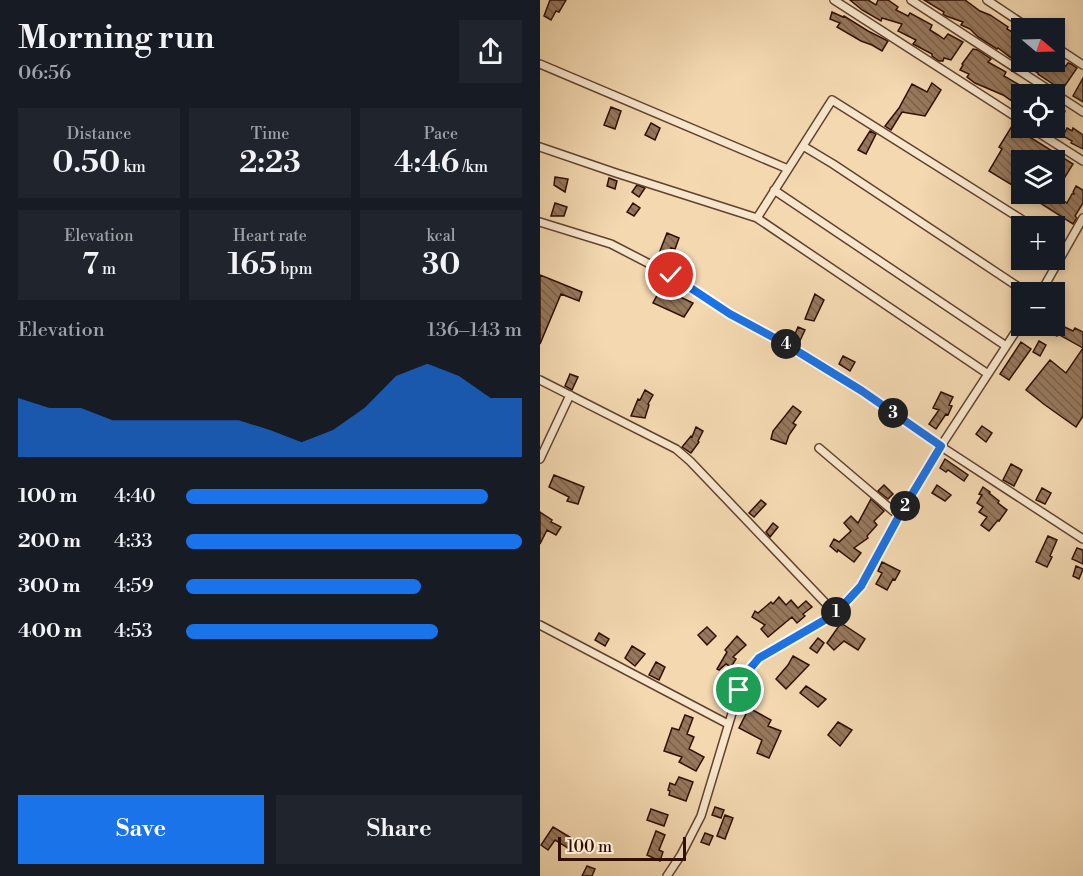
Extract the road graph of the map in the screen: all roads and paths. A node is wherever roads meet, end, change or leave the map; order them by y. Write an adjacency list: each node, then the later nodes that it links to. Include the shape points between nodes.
1 (834, 0): 9 (street)
2 (910, 0): 8 (street)
3 (987, 0): 4 (street)
4 (1014, 18)
5 (1065, 53): 7 (street)
6 (540, 64): 14 (street)
7 (1083, 65)
8 (1083, 112)
9 (1011, 115)
10 (1047, 138): 13 (street)
11 (803, 146): 14 (street); 16 (street, via 832,100); 21 (street)
12 (540, 147): 17 (street)
13 (1083, 161)
14 (788, 170): 15 (street)
15 (774, 190): 17 (street); 24 (street)
16 (1016, 216)
17 (756, 218): 25 (street)
18 (1083, 218): 20 (street)
19 (540, 222): 28 (street, via 611,244 663,271 862,391)
20 (1066, 248): 22 (street)
21 (1011, 282)
22 (1047, 282)
23 (1013, 336): 24 (street)
24 (1006, 346): 25 (street)
25 (988, 374): 28 (street)
26 (540, 380): 27 (street)
27 (570, 395): 30 (street); 33 (street, via 676,449)
28 (941, 446): 31 (street); 32 (street)
29 (819, 448): 31 (street)
30 (540, 459)
31 (899, 516): 33 (street, via 861,586)
32 (1083, 539)
33 (835, 614): 35 (street, via 759,658 739,690)
34 (540, 625): 35 (street)
35 (728, 724): 36 (street, via 701,816)
36 (667, 876)

